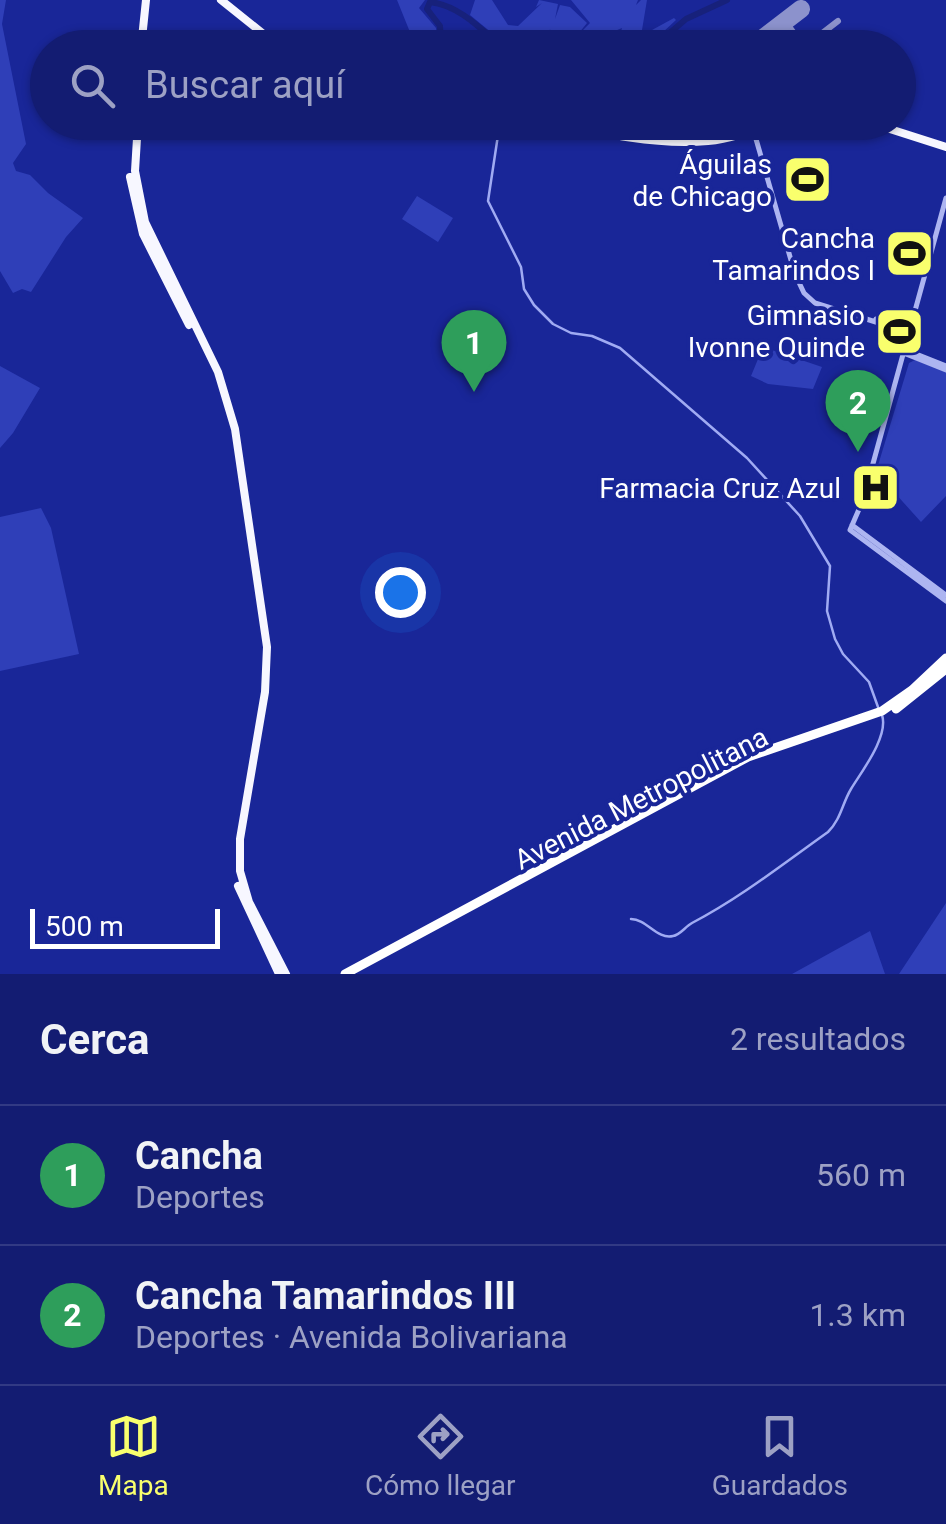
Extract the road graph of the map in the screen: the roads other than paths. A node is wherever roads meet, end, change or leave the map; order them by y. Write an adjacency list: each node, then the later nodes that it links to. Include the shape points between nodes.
1 (148, 0): 3 (main road)
2 (222, 3): 4 (main road); 5 (main road)
3 (146, 30)
4 (253, 30)
5 (257, 30)
6 (916, 134): 12 (main road)
7 (916, 136): 12 (main road)
8 (134, 140): 24 (main road, via 136,214 214,375 229,425 263,657 234,868 243,902)
9 (668, 140): 10 (main road)
10 (714, 140)
11 (761, 140): 15 (street, via 796,274 810,300)
12 (946, 145)
13 (946, 198): 15 (street)
14 (946, 209): 15 (street)
15 (910, 331): 16 (street); 18 (street)
16 (906, 352): 17 (street); 18 (street)
17 (946, 368)
18 (852, 529): 19 (street)
19 (946, 598)
20 (946, 658): 22 (highway)
21 (946, 668): 22 (highway, Avenida Metropolitana)
22 (880, 715): 23 (highway, Avenida Metropolitana, via 772,752)
23 (536, 874): 25 (highway); 26 (highway, Avenida Metropolitana)
24 (282, 974)
25 (345, 974)
26 (357, 974)

